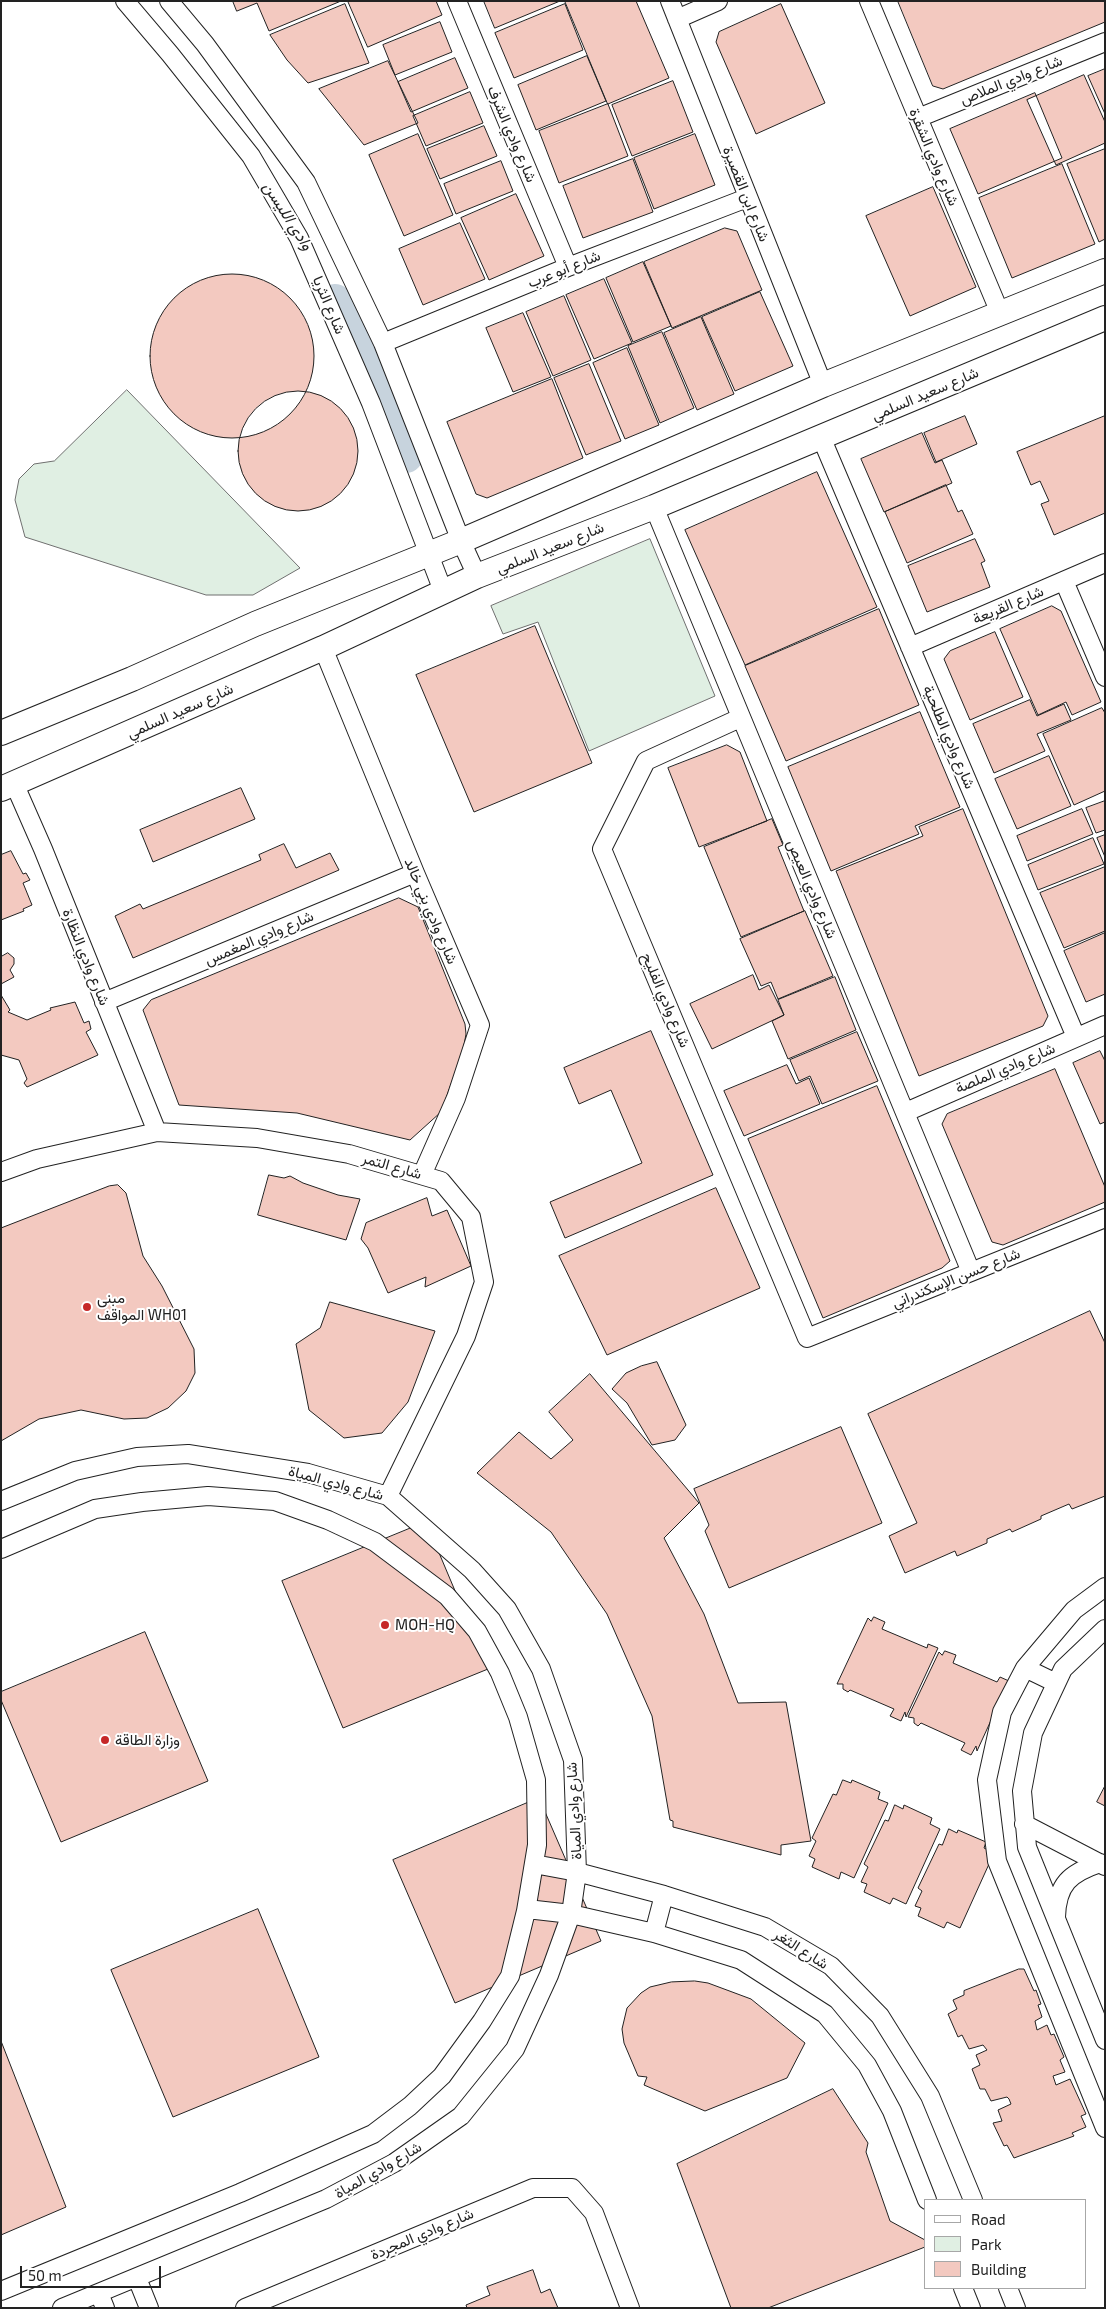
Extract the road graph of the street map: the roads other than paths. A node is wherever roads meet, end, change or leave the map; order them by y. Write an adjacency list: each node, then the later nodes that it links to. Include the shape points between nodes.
1 (125, 1): 20 (street, شارع الثريا, via 251,156 299,238 371,403)
2 (170, 1): 15 (street, شارع الثريا, via 306,182)
3 (456, 1): 11 (street, شارع وادي الشرف)
4 (670, 1): 7 (street, شارع ابن القصيرة)
5 (718, 1): 7 (street)
6 (869, 1): 9 (street, شارع وادي الشقرة)
7 (677, 19): 10 (street, شارع ابن القصيرة)
8 (1105, 42): 9 (street, شارع وادي الملاص)
9 (918, 118): 13 (street, شارع وادي الشقرة)
10 (747, 198): 11 (street, شارع أبو عرب); 16 (street, شارع ابن القصيرة)
11 (568, 267): 15 (street, شارع أبو عرب)
12 (1105, 271): 13 (street)
13 (1000, 313): 16 (street)
14 (1105, 318): 17 (street, شارع سعيد السلمي)
15 (382, 343): 19 (street, شارع الثريا)
16 (823, 385): 19 (street)
17 (821, 437): 18 (street, شارع سعيد السلمي); 25 (street, شارع وادي الطلحية)
18 (654, 507): 22 (street, شارع سعيد السلمي); 28 (street, شارع وادي العيص)
19 (461, 541): 20 (street); 22 (street, شارع الثريا)
20 (430, 554): 24 (street, شارع الثريا); 29 (street, via 255,624)
21 (1105, 563): 23 (street, شارع القريعة)
22 (477, 576): 24 (street, شارع سعيد السلمي)
23 (1064, 581): 25 (street, شارع القريعة); 27 (street)
24 (443, 591): 26 (street, شارع سعيد السلمي)
25 (910, 647): 34 (street, شارع وادي الطلحية)
26 (323, 648): 30 (street, شارع سعيد السلمي); 31 (street, شارع وادي بني خالد)
27 (1105, 677)
28 (740, 718): 35 (street, شارع وادي العيص); 41 (street, شارع وادي الفليح, via 646,761 602,849)
29 (1, 733)
30 (8, 786): 32 (street, شارع وادي النظارة)
31 (415, 873): 32 (street, شارع وادي المغمس); 38 (street, شارع وادي بني خالد, via 480,1025 456,1098)
32 (104, 1002): 36 (street, شارع وادي النظارة)
33 (1105, 1026): 34 (street, شارع وادي الملصة)
34 (1076, 1038): 35 (street, شارع وادي الملصة)
35 (906, 1112): 40 (street, شارع وادي العيص)
36 (157, 1132): 37 (street, شارع التمر, via 37,1159); 38 (street, شارع التمر, via 257,1138 349,1154)
37 (1, 1172)
38 (422, 1175): 42 (street, شارع التمر, via 441,1181 471,1217 484,1282 466,1336)
39 (1105, 1218): 40 (street, شارع حسن الإسكندراني)
40 (971, 1272): 41 (street, شارع حسن الإسكندراني)
41 (807, 1338)
42 (388, 1496): 43 (street, شارع وادي المياة, via 308,1473 188,1454 138,1457 74,1471); 52 (street, شارع وادي المياة, via 472,1570 508,1609 541,1670 573,1760)
43 (1, 1501)
44 (1, 1549): 50 (street, via 95,1509 208,1496 275,1501 328,1520 375,1542 447,1596 477,1631 500,1673 518,1717 536,1780 537,1845)
45 (1105, 1588): 47 (street, via 1074,1610)
46 (1105, 1629): 48 (street, via 1063,1669)
47 (1024, 1668): 48 (street); 59 (street, via 1002,1712 987,1780 997,1862)
48 (1056, 1683): 49 (street, via 1033,1733 1022,1791)
49 (1024, 1824): 51 (street); 56 (street, via 1027,1846)
50 (534, 1864): 52 (street, شارع الثغر); 54 (street)
51 (1102, 1864): 56 (street, via 1079,1870 1063,1885 1056,1900)
52 (576, 1872): 53 (street, شارع الثغر); 55 (street, شارع وادي المياة)
53 (664, 1895): 57 (street); 61 (street, شارع الثغر, via 765,1927 831,1966 880,2016 930,2096)
54 (527, 1909): 55 (street); 65 (street, via 510,1976 482,2021 442,2076 373,2134 240,2194)
55 (571, 1914): 57 (street); 62 (street, شارع وادي المياة, via 549,1974 515,2049 461,2116 362,2182)
56 (1056, 1920): 58 (street)
57 (654, 1933): 60 (street, via 741,1960 825,2014 867,2065 892,2111)
58 (1105, 2040)
59 (1105, 2128)
60 (927, 2199)
61 (973, 2199)
62 (137, 2278): 66 (street, شارع وادي المياة); 68 (street)
63 (963, 2289): 71 (street)
64 (1008, 2289): 72 (street)
65 (1, 2291)
66 (102, 2300): 67 (street, شارع وادي المياة)
67 (62, 2308)
68 (149, 2308)
69 (245, 2308): 70 (street, شارع وادي المجردة, via 532,2188 572,2188 594,2213)
70 (630, 2308)
71 (971, 2308)
72 (1016, 2308)

